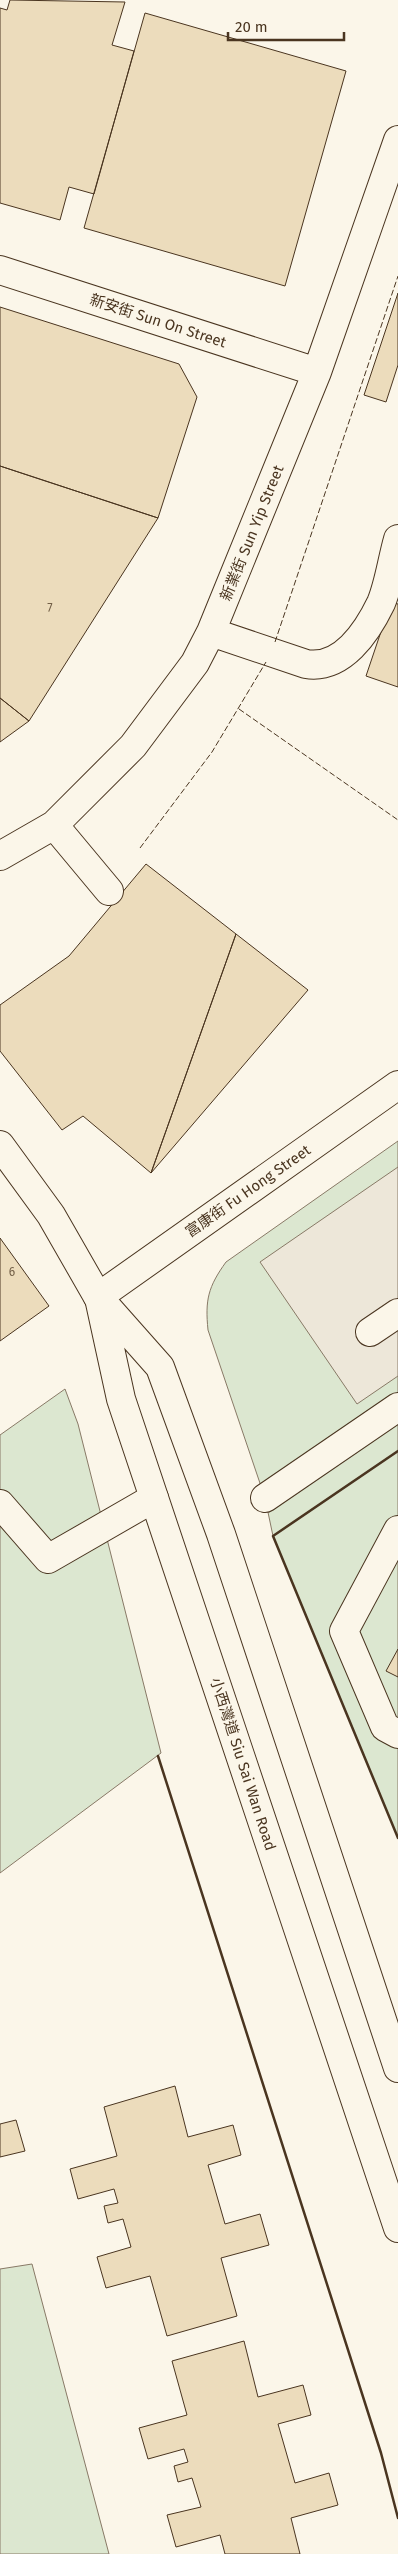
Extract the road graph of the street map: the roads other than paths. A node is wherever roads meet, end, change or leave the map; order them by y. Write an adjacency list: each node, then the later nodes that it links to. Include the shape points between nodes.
1 (398, 140): 3 (street, 新業街 Sun Yip Street)
2 (0, 270): 3 (street, 新安街 Sun On Street)
3 (317, 372): 6 (street, 新業街 Sun Yip Street)
4 (398, 539): 5 (street)
5 (389, 595): 6 (street, via 354,646 337,659 316,666)
6 (211, 632): 7 (street, 新業街 Sun Yip Street, via 195,663 133,746)
7 (54, 824): 8 (street, 新業街 Sun Yip Street); 9 (street)
8 (0, 856)
9 (110, 891)
10 (398, 1085): 12 (street, 富康街 Fu Hong Street)
11 (0, 1145): 12 (street, 小西灣道 Siu Sai Wan Road, via 51,1215)
12 (98, 1297): 16 (street, 小西灣道 Siu Sai Wan Road, via 121,1399); 21 (street, 小西灣道 Siu Sai Wan Road, via 160,1367 221,1534)
13 (398, 1313): 14 (street)
14 (370, 1332)
15 (398, 1407): 17 (street)
16 (154, 1498): 18 (street, via 48,1559); 22 (street, 小西灣道 Siu Sai Wan Road)
17 (265, 1498)
18 (0, 1504)
19 (398, 1530): 20 (street, via 344,1631 386,1727)
20 (398, 1734)
21 (398, 2068)
22 (398, 2228)

